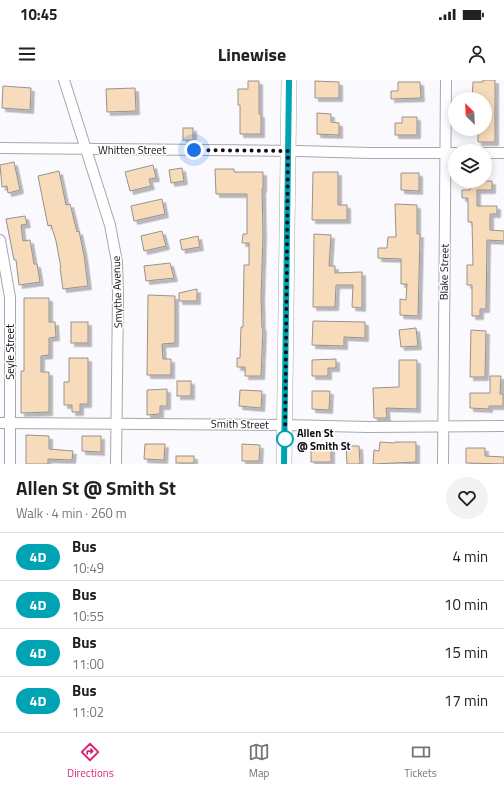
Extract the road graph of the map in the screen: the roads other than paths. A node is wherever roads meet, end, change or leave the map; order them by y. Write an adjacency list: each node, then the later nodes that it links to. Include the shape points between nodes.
1 (64, 80): 6 (street, Smythe Avenue)
2 (289, 80): 7 (street)
3 (446, 80): 4 (street, Blake Street)
4 (450, 144)
5 (0, 148): 6 (street, Whitten Street)
6 (86, 149): 7 (street, Whitten Street); 14 (street, Smythe Avenue, via 110,225 117,262)
7 (288, 151): 8 (street, Whitten Street); 15 (street)
8 (448, 153)
9 (492, 153): 10 (street)
10 (504, 153)
11 (449, 188): 16 (street, Blake Street)
12 (0, 240): 13 (street, Seyle Street, via 10,297)
13 (5, 422): 14 (street, Smith Street); 18 (street, Seyle Street)
14 (117, 424): 15 (street, Smith Street); 19 (street, Smythe Avenue)
15 (285, 425): 16 (street, Smith Street); 20 (street)
16 (443, 426): 17 (street, Smith Street); 21 (street, Blake Street)
17 (504, 426)
18 (10, 464)
19 (116, 464)
20 (284, 464)
21 (443, 464)

